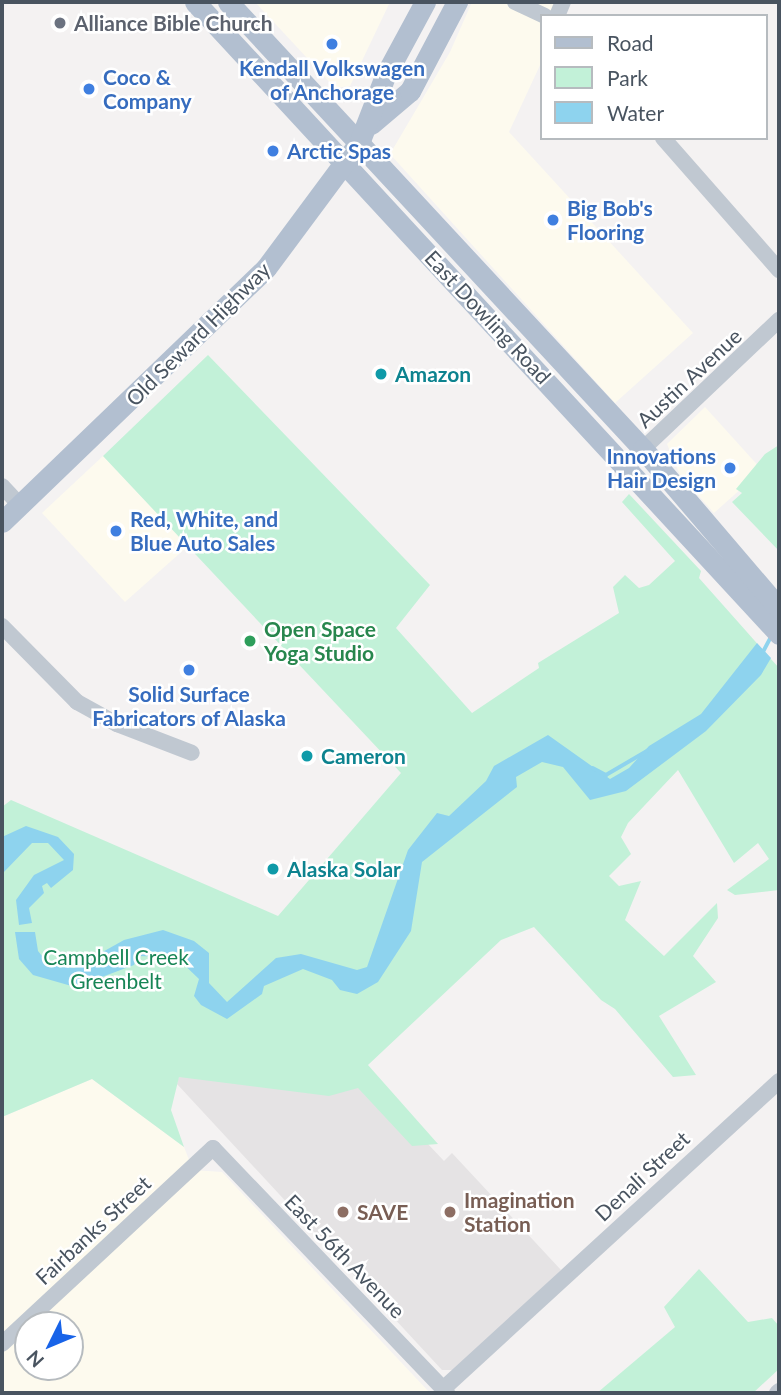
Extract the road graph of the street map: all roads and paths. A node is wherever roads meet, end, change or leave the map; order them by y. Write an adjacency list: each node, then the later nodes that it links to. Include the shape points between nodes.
1 (195, 2): 9 (main road, East Dowling Road)
2 (228, 2): 7 (main road, East Dowling Road)
3 (425, 2): 7 (main road, Old Seward Highway, via 385,76)
4 (457, 2): 7 (main road, Old Seward Highway, via 410,91)
5 (515, 2): 6 (street)
6 (541, 14)
7 (364, 134): 9 (main road, Old Seward Highway); 12 (main road, East Dowling Road)
8 (665, 140): 10 (street)
9 (347, 163): 13 (main road, East Dowling Road); 15 (main road, Old Seward Highway, via 266,268)
10 (779, 270)
11 (779, 320): 12 (street, Austin Avenue)
12 (643, 449): 13 (street, Austin Avenue); 17 (main road, East Dowling Road)
13 (626, 465): 17 (main road, East Dowling Road)
14 (2, 486): 15 (street)
15 (20, 505): 16 (main road, Old Seward Highway)
16 (2, 522)
17 (749, 586): 18 (main road, East Dowling Road); 20 (main road, East Dowling Road)
18 (779, 608)
19 (2, 626): 21 (street, via 77,702 117,724)
20 (779, 634)
21 (192, 753)
22 (779, 1081): 25 (street, Denali Street)
23 (213, 1148): 24 (street, Fairbanks Street); 25 (street, East 56th Avenue)
24 (2, 1344)
25 (445, 1391)

